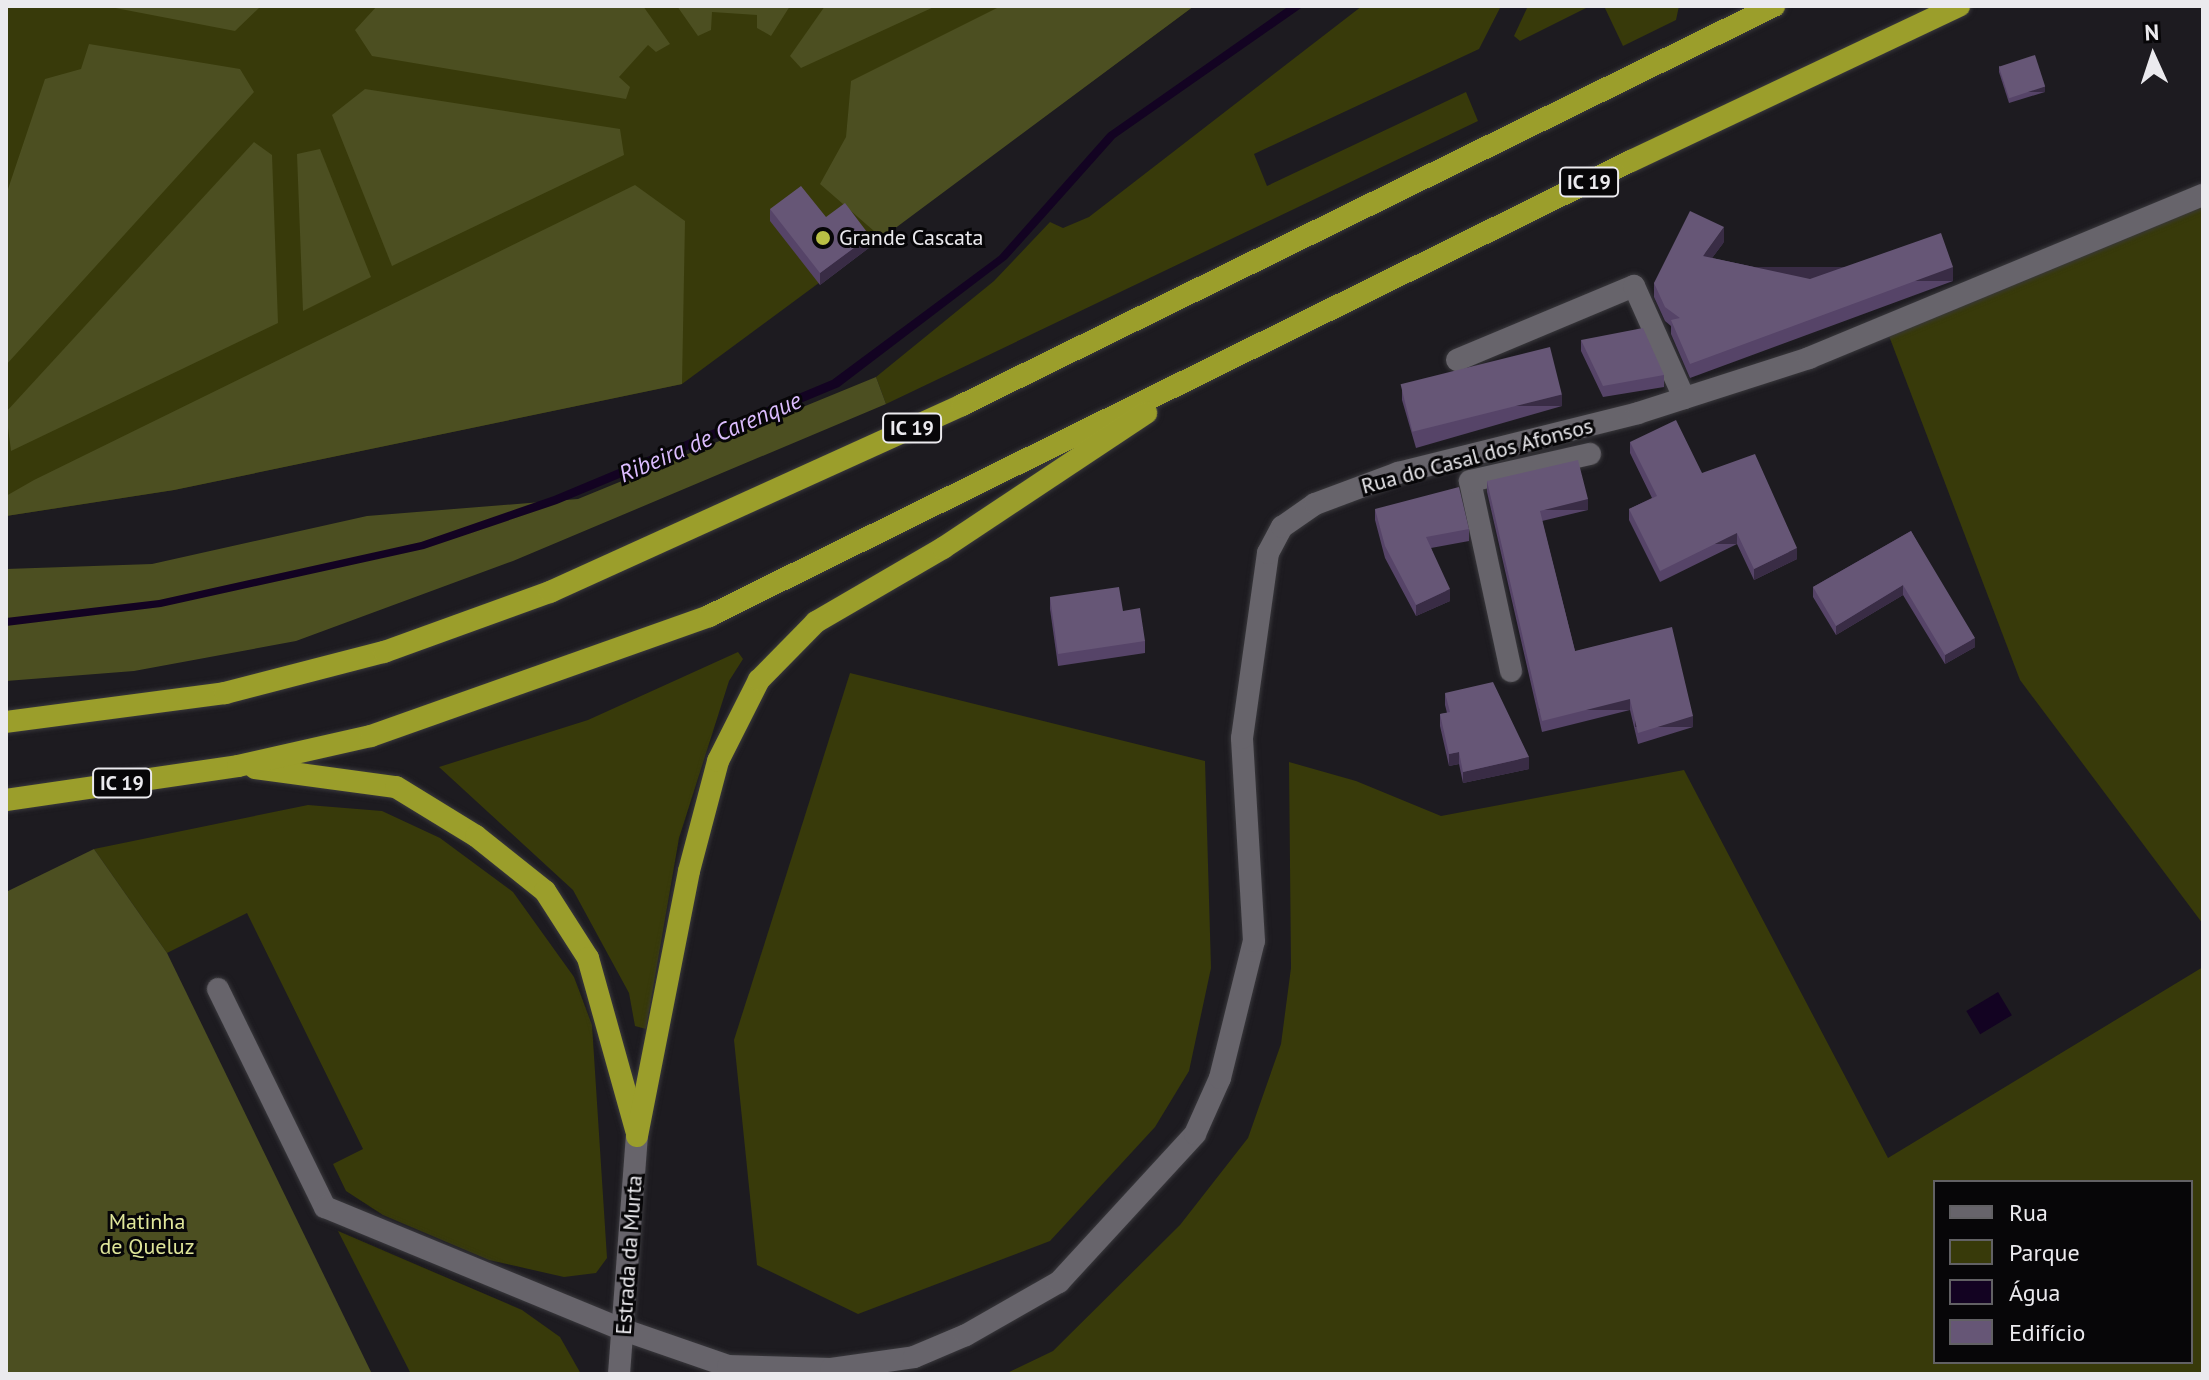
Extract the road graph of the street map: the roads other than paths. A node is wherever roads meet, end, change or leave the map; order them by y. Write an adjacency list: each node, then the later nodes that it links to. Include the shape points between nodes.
1 (1774, 6): 9 (highway, IC 19, via 962,405 550,592 384,652 225,693)
2 (1959, 6): 5 (highway, IC 19)
3 (2203, 195): 6 (street, Rua do Casal dos Afonsos, via 1809,358)
4 (1457, 360): 6 (street, via 1634,286)
5 (1222, 362): 10 (highway, IC 19, via 709,616 371,736); 13 (highway, via 943,548 816,622 759,680 718,761 689,871)
6 (1684, 398): 14 (street, Rua do Casal dos Afonsos, via 1398,473 1315,504 1282,527 1268,553 1242,738 1254,941 1220,1078 1195,1134 1059,1282 966,1335 914,1357 831,1369 728,1366)
7 (1590, 454): 8 (street, via 1470,481)
8 (1511, 671)
9 (6, 722)
10 (238, 766): 11 (highway, IC 19); 13 (highway, via 396,787 476,836 545,891 588,958)
11 (6, 800)
12 (218, 989): 14 (street, Rua do Casal dos Afonsos, via 325,1207)
13 (637, 1136): 14 (street, Estrada da Murta)
14 (624, 1330): 15 (street, Estrada da Murta)
15 (619, 1374)

